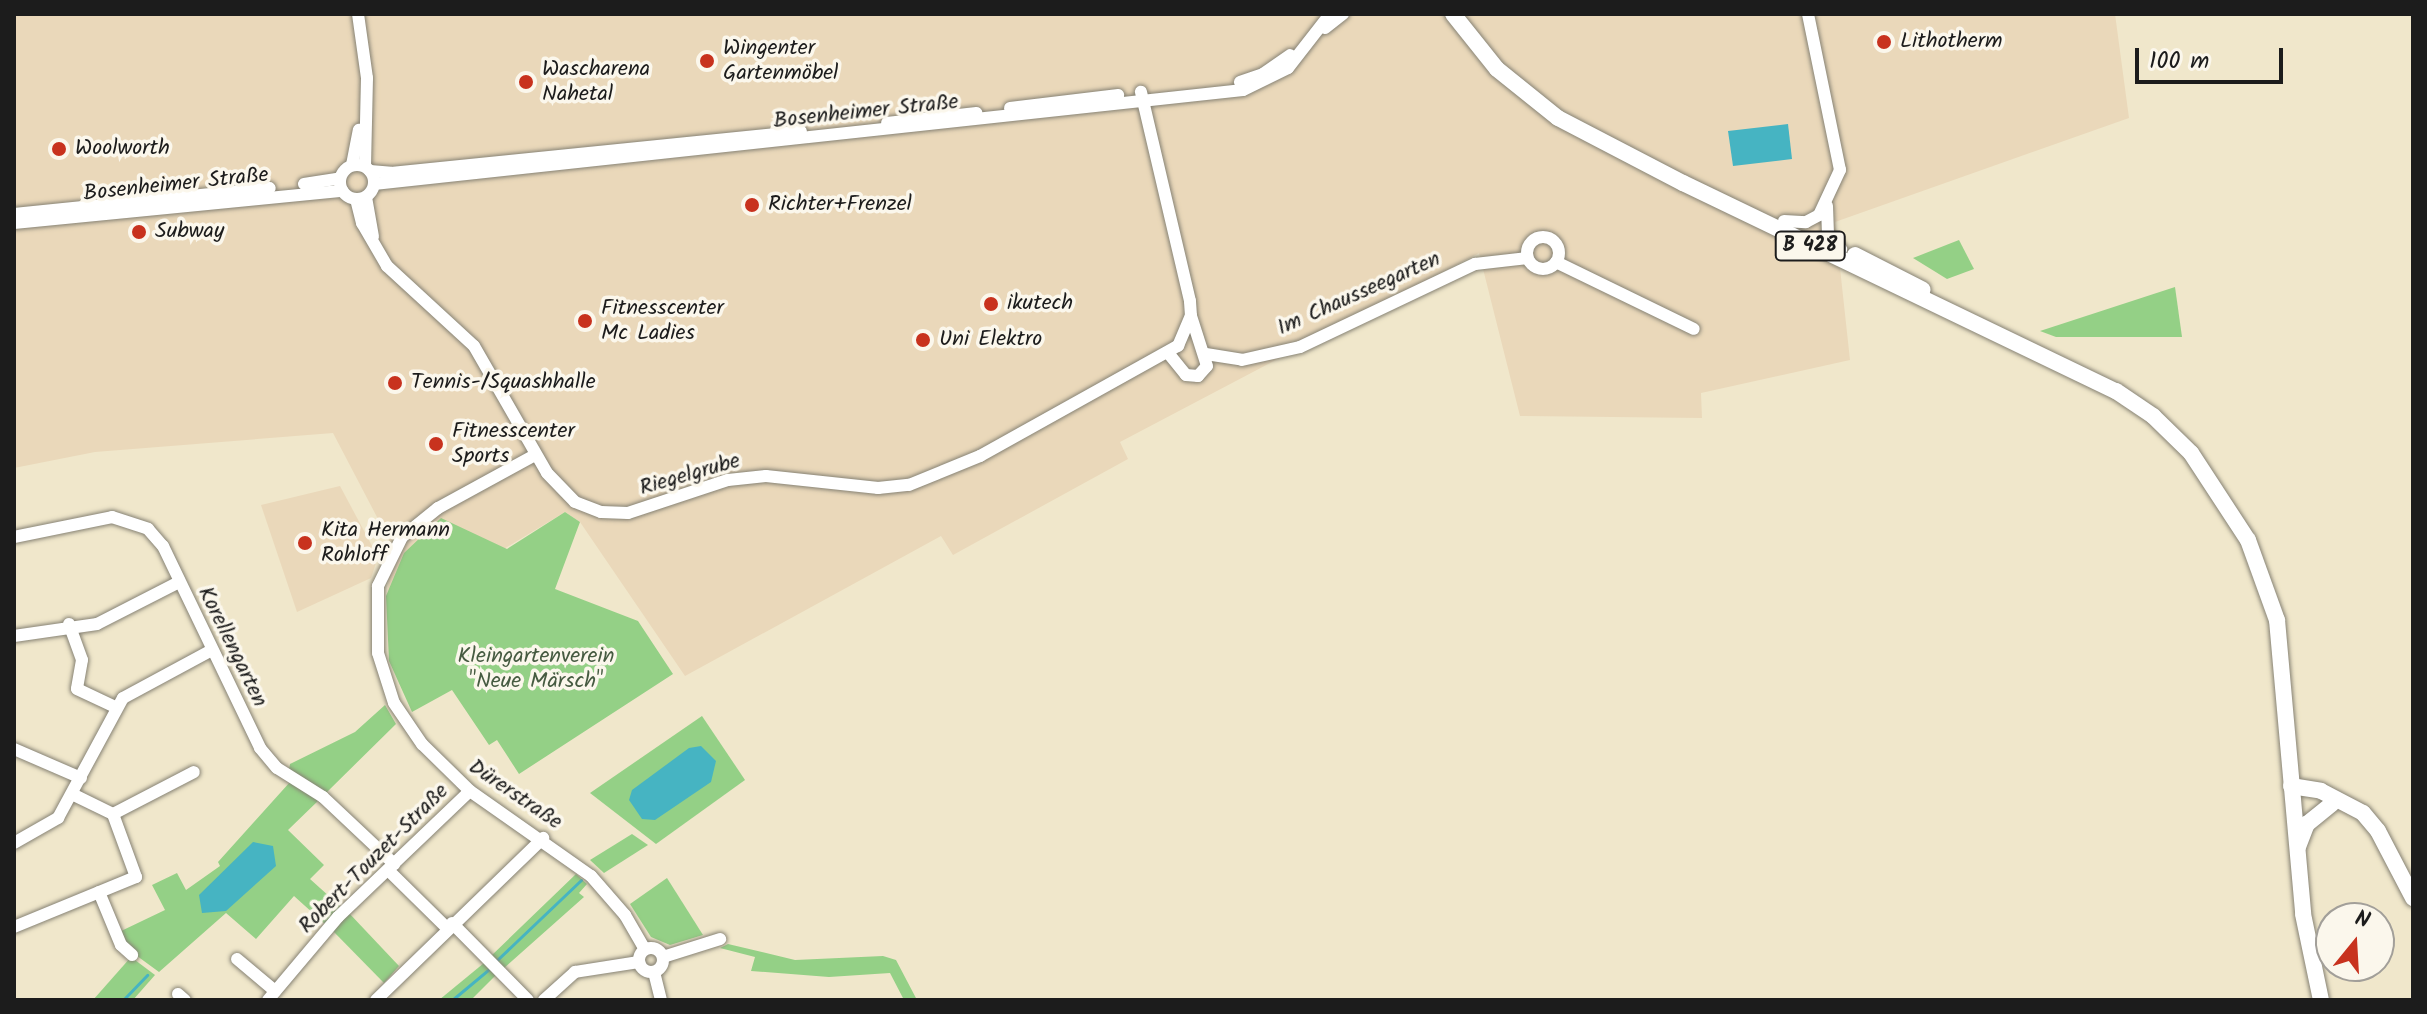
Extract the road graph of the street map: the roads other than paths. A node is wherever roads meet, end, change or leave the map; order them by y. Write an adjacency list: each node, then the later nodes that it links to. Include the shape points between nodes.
1 (358, 14): 12 (street, via 366,99)
2 (1320, 14): 10 (street, Bosenheimer Straße, via 1293,53 1246,82)
3 (1330, 14): 9 (street, Bosenheimer Straße)
4 (1343, 14): 9 (street)
5 (1441, 14): 8 (street)
6 (1453, 14): 8 (main road, B 428)
7 (1808, 14): 16 (street, via 1839,156 1838,179)
8 (1468, 33): 11 (main road, B 428, via 1497,69 1541,107)
9 (1316, 35): 10 (street, Bosenheimer Straße, via 1288,68 1257,87)
10 (1141, 96): 12 (street, Bosenheimer Straße, via 561,157); 14 (street, Bosenheimer Straße); 23 (street)
11 (1639, 158): 18 (main road, B 428, via 1686,173); 24 (main road, B 428)
12 (362, 167): 13 (street); 14 (street)
13 (341, 184): 15 (street); 17 (street, Bosenheimer Straße); 19 (street, Bosenheimer Straße)
14 (374, 184): 15 (street)
15 (361, 198): 28 (street, Riegelgrube, via 387,266 474,346)
16 (1828, 204): 18 (street, via 1813,221); 20 (street, via 1826,227)
17 (14, 214)
18 (1784, 221): 20 (main road, B 428)
19 (14, 223)
20 (1841, 249): 24 (main road, B 428)
21 (1528, 258): 22 (street, Im Chausseegarten, via 1542,269); 22 (street, Im Chausseegarten, via 1533,241 1546,238 1559,249); 27 (street, Im Chausseegarten, via 1475,264 1300,347 1242,360)
22 (1556, 262): 25 (street, Im Chausseegarten)
23 (1191, 316): 26 (street); 27 (street)
24 (1985, 327): 38 (main road, B 428, via 2141,406 2179,439 2221,491 2248,540 2277,620)
25 (1694, 329)
26 (1169, 354): 27 (street, via 1186,375 1198,376 1207,366); 28 (street, Riegelgrube, via 980,456 909,485 878,488 766,476 728,480 628,513 601,512 562,493)
27 (1206, 354)
28 (535, 455): 39 (street, Dürerstraße, via 421,521 394,548 378,586 374,626 394,703 422,744)
29 (14, 537): 30 (street, Korellengarten, via 98,519 124,519 158,540)
30 (179, 582): 31 (street, via 97,624); 33 (street, Korellengarten)
31 (69, 624): 32 (street); 34 (street, via 82,660 77,689)
32 (14, 636)
33 (210, 651): 34 (street, via 132,690); 47 (street, Korellengarten, via 269,761 323,797)
34 (115, 707): 37 (street)
35 (14, 749): 37 (street)
36 (194, 772): 43 (street)
37 (81, 778): 40 (street)
38 (2291, 786): 41 (main road, via 2303,797); 42 (main road, via 2321,791); 46 (main road, B 428)
39 (470, 791): 44 (street, Dürerstraße); 47 (street, Robert-Touzet-Straße)
40 (74, 795): 43 (street); 45 (street, via 43,830)
41 (2332, 804): 42 (main road); 46 (main road, via 2307,824)
42 (2354, 807): 49 (main road, via 2378,831)
43 (113, 814): 48 (street, via 136,877)
44 (543, 838): 50 (street); 53 (street, Dürerstraße, via 605,890)
45 (14, 843)
46 (2296, 852): 64 (main road, B 428)
47 (391, 867): 50 (street, Korellengarten); 59 (street, Robert-Touzet-Straße, via 338,917)
48 (99, 892): 51 (street); 54 (street, via 121,945)
49 (2413, 898)
50 (449, 926): 60 (street); 61 (street, Korellengarten)
51 (14, 927)
52 (720, 939): 55 (street)
53 (645, 949): 55 (street, via 656,949); 57 (street)
54 (132, 955)
55 (663, 957): 58 (street)
56 (237, 959): 59 (street, Robert-Touzet-Straße)
57 (639, 962): 58 (street); 62 (street, via 575,972)
58 (654, 972): 63 (street)
59 (272, 996)
60 (376, 1000)
61 (528, 1000)
62 (544, 1000)
63 (661, 1000)
64 (2321, 1000)

